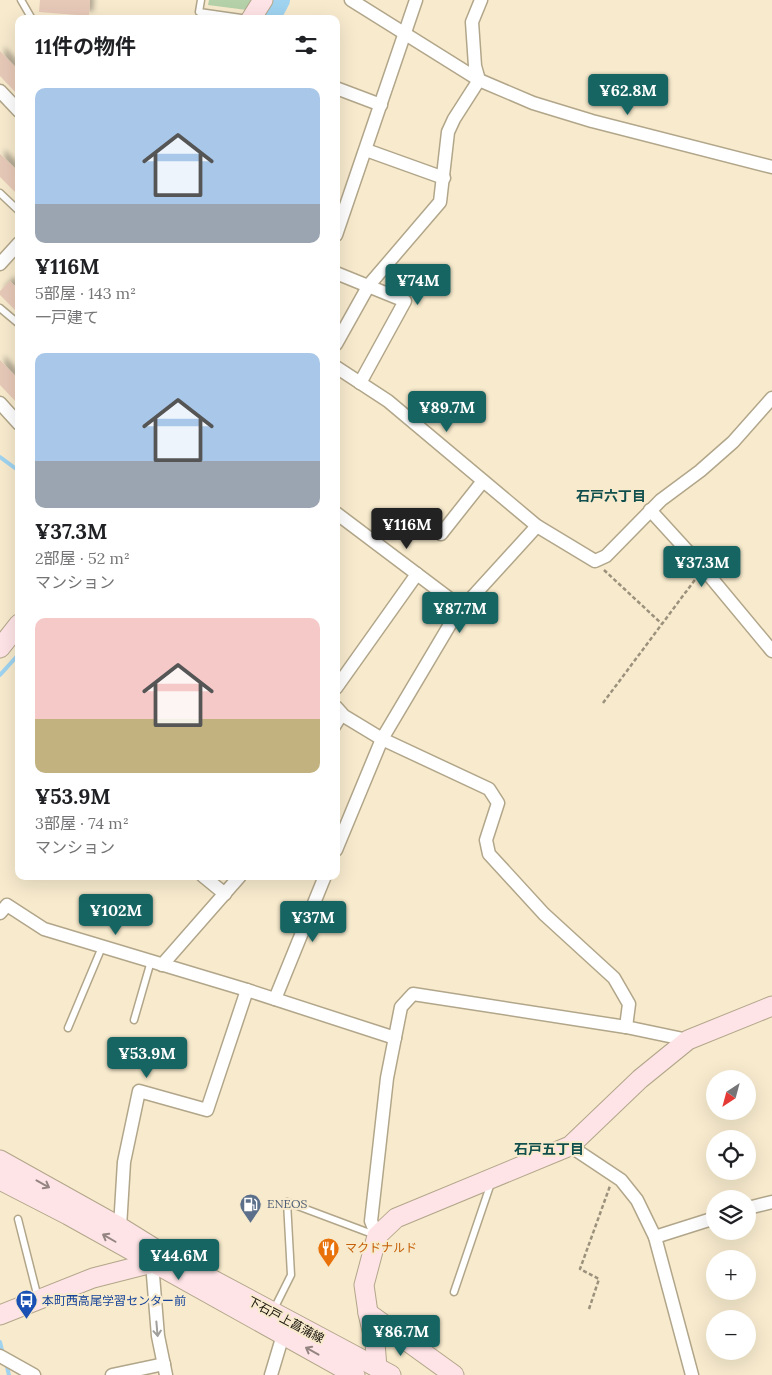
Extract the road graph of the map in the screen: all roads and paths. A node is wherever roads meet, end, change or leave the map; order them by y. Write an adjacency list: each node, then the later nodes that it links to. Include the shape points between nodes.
1 (21, 0): 7 (lane)
2 (200, 0): 8 (lane, via 199,12)
3 (263, 0): 9 (street)
4 (351, 0): 10 (street)
5 (416, 0): 10 (street)
6 (481, 0): 11 (street, via 472,22)
7 (30, 15)
8 (221, 15)
9 (253, 15)
10 (405, 34): 11 (street); 14 (street)
11 (479, 80): 17 (street, via 533,103 575,116); 18 (street, via 448,132)
12 (340, 90): 14 (street)
13 (0, 92): 15 (street)
14 (381, 105): 16 (street)
15 (15, 108)
16 (366, 150): 18 (street); 21 (street)
17 (772, 167)
18 (444, 178): 25 (street, via 440,202)
19 (0, 193): 20 (lane)
20 (15, 208)
21 (340, 224)
22 (15, 247): 23 (street)
23 (0, 264)
24 (340, 274): 25 (street)
25 (368, 285): 28 (street); 30 (street, via 405,301)
26 (0, 308): 27 (lane)
27 (15, 321)
28 (340, 337)
29 (340, 370): 30 (street)
30 (360, 383): 34 (street, via 388,401)
31 (772, 398): 35 (street, via 733,442)
32 (0, 403): 33 (street)
33 (15, 420)
34 (483, 481): 37 (street); 38 (street)
35 (650, 510): 39 (street, via 606,556); 40 (street)
36 (340, 516): 41 (street)
37 (537, 526): 39 (street); 42 (street)
38 (441, 534)
39 (595, 561): 43 (path)
40 (703, 568): 43 (path); 46 (street)
41 (417, 574): 42 (street); 47 (street)
42 (462, 608): 50 (street)
43 (662, 624): 48 (path)
44 (15, 629): 45 (street)
45 (0, 648)
46 (772, 651)
47 (340, 682)
48 (603, 703)
49 (340, 711): 50 (street)
50 (382, 739): 51 (street); 63 (street, via 489,789 498,803 486,840 489,854 544,914 614,978 629,1004)
51 (340, 839)
52 (208, 880): 55 (street)
53 (237, 880): 55 (street)
54 (323, 880): 60 (street)
55 (225, 894): 58 (street)
56 (0, 913): 57 (street, via 7,905 44,929)
57 (102, 946): 58 (street); 64 (lane)
58 (157, 963): 59 (street); 62 (lane)
59 (247, 990): 60 (street); 76 (street, via 207,1110 139,1091 124,1162)
60 (275, 999): 65 (street)
61 (772, 1006): 66 (street)
62 (134, 1020)
63 (626, 1027): 65 (street, via 413,994 401,1008); 66 (street)
64 (68, 1028)
65 (395, 1038): 77 (street, via 387,1078 371,1221)
66 (688, 1040): 67 (street, via 640,1079)
67 (570, 1146): 69 (street); 70 (street)
68 (0, 1160): 76 (street, 下石戸上菖蒲線, one-way to 76)
69 (614, 1175): 78 (street, via 637,1200); 82 (path, via 580,1269 599,1279)
70 (494, 1177): 77 (street, via 396,1218); 80 (lane)
71 (0, 1180): 79 (street, 下石戸上菖蒲線, one-way to 71)
72 (772, 1202): 73 (street)
73 (756, 1206)
74 (18, 1219): 81 (lane)
75 (706, 1221): 78 (street)
76 (120, 1227): 83 (street, 下石戸上菖蒲線)
77 (377, 1236): 83 (lane, via 287,1202 290,1275); 84 (street, via 364,1285)
78 (656, 1237): 95 (street)
79 (152, 1263): 81 (street, via 93,1278); 86 (street, 下石戸上菖蒲線); 88 (street, one-way to 88, via 158,1336)
80 (454, 1292)
81 (39, 1300): 85 (street)
82 (589, 1309)
83 (272, 1312): 89 (street, 下石戸上菖蒲線)
84 (368, 1312): 89 (street); 94 (street)
85 (0, 1315)
86 (283, 1336): 92 (street); 93 (street, 下石戸上菖蒲線, one-way to 86)
87 (0, 1356): 90 (street)
88 (165, 1369): 91 (street)
89 (381, 1372)
90 (34, 1375)
91 (112, 1375)
92 (270, 1375)
93 (355, 1375)
94 (454, 1375)
95 (692, 1375)

